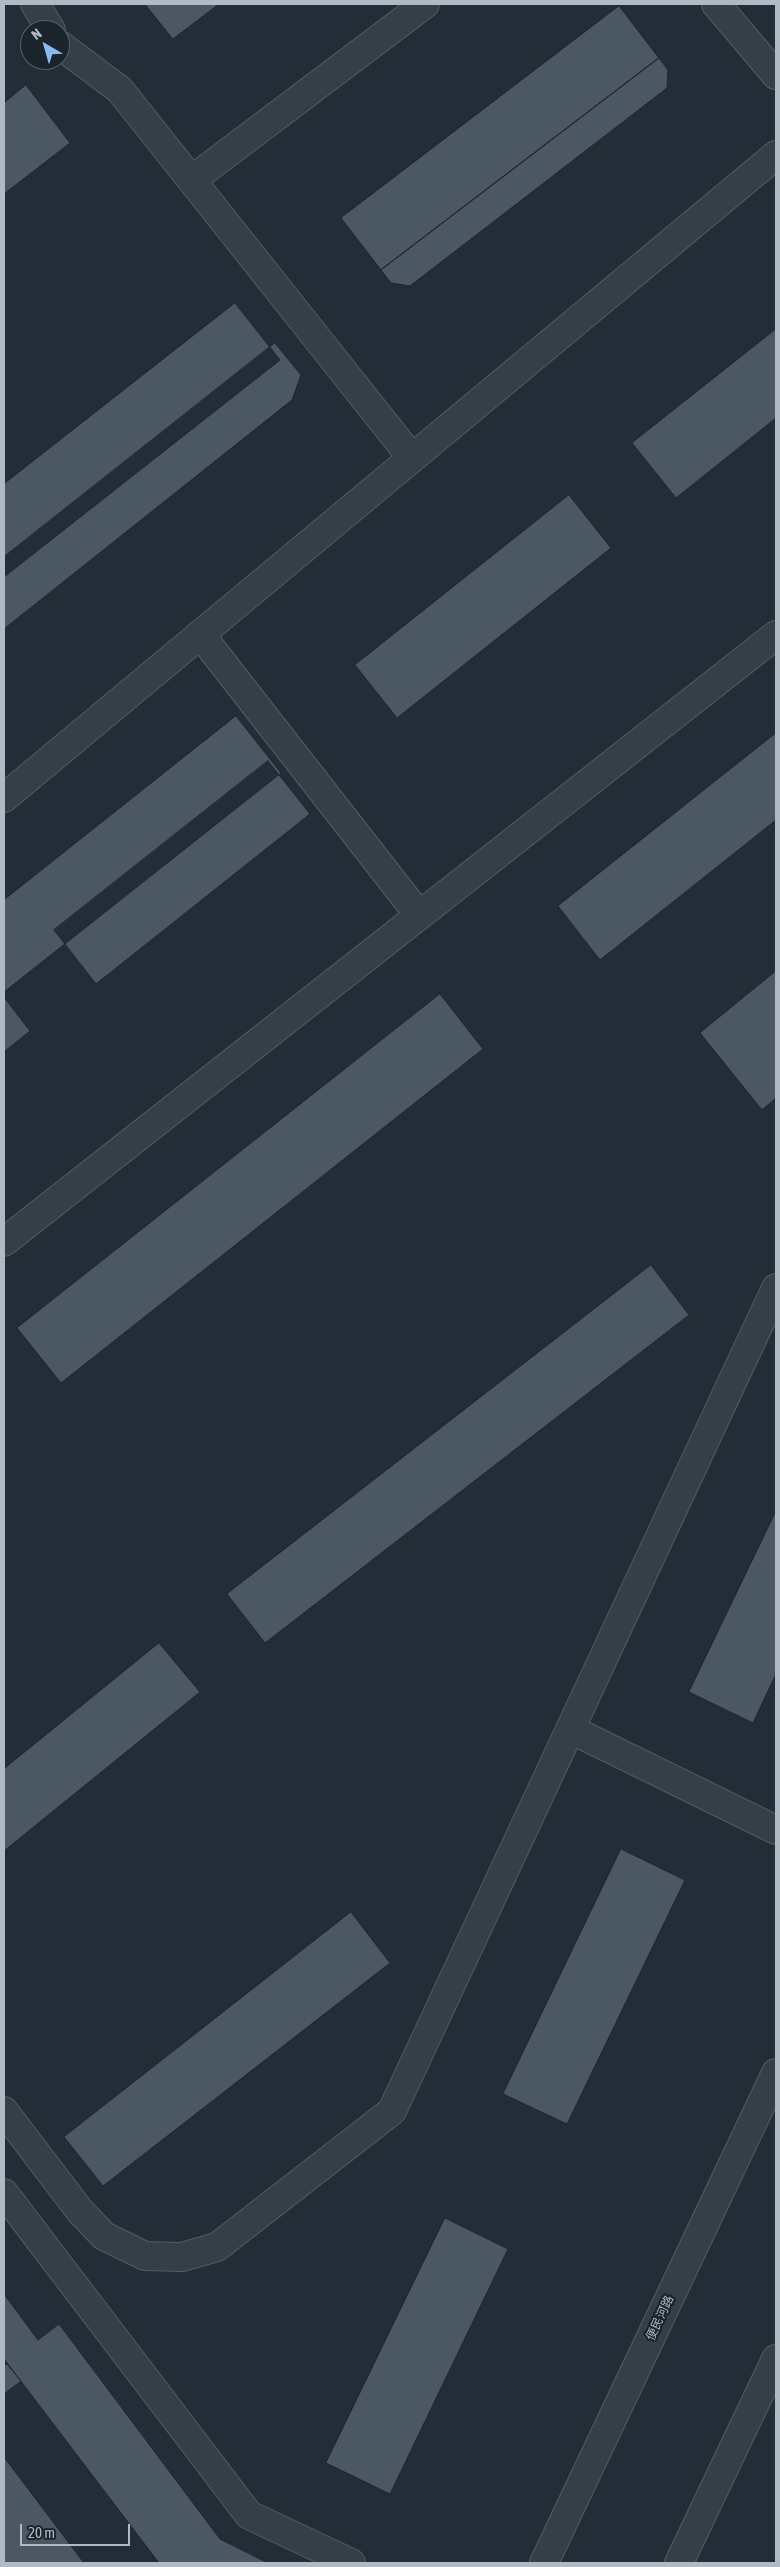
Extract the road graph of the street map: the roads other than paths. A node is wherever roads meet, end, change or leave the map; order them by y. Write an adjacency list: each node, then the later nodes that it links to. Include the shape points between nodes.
1 (35, 4): 4 (street)
2 (425, 4): 8 (street)
3 (716, 4): 6 (street)
4 (45, 20)
5 (70, 52): 8 (street, via 120,90)
6 (776, 76)
7 (776, 155): 9 (street)
8 (192, 179): 9 (street)
9 (412, 458): 10 (street)
10 (200, 634): 12 (street); 13 (street)
11 (776, 635): 13 (street)
12 (4, 798)
13 (419, 915): 14 (street)
14 (4, 1242)
15 (776, 1288): 16 (street)
16 (570, 1729): 17 (street); 19 (street, via 392,2111 217,2247 182,2257 145,2256 104,2236 80,2211)
17 (776, 1830)
18 (776, 2073): 23 (street, 便民河路)
19 (4, 2111)
20 (4, 2193): 22 (street, via 249,2515)
21 (776, 2359): 24 (street)
22 (351, 2563)
23 (544, 2563)
24 (679, 2563)

